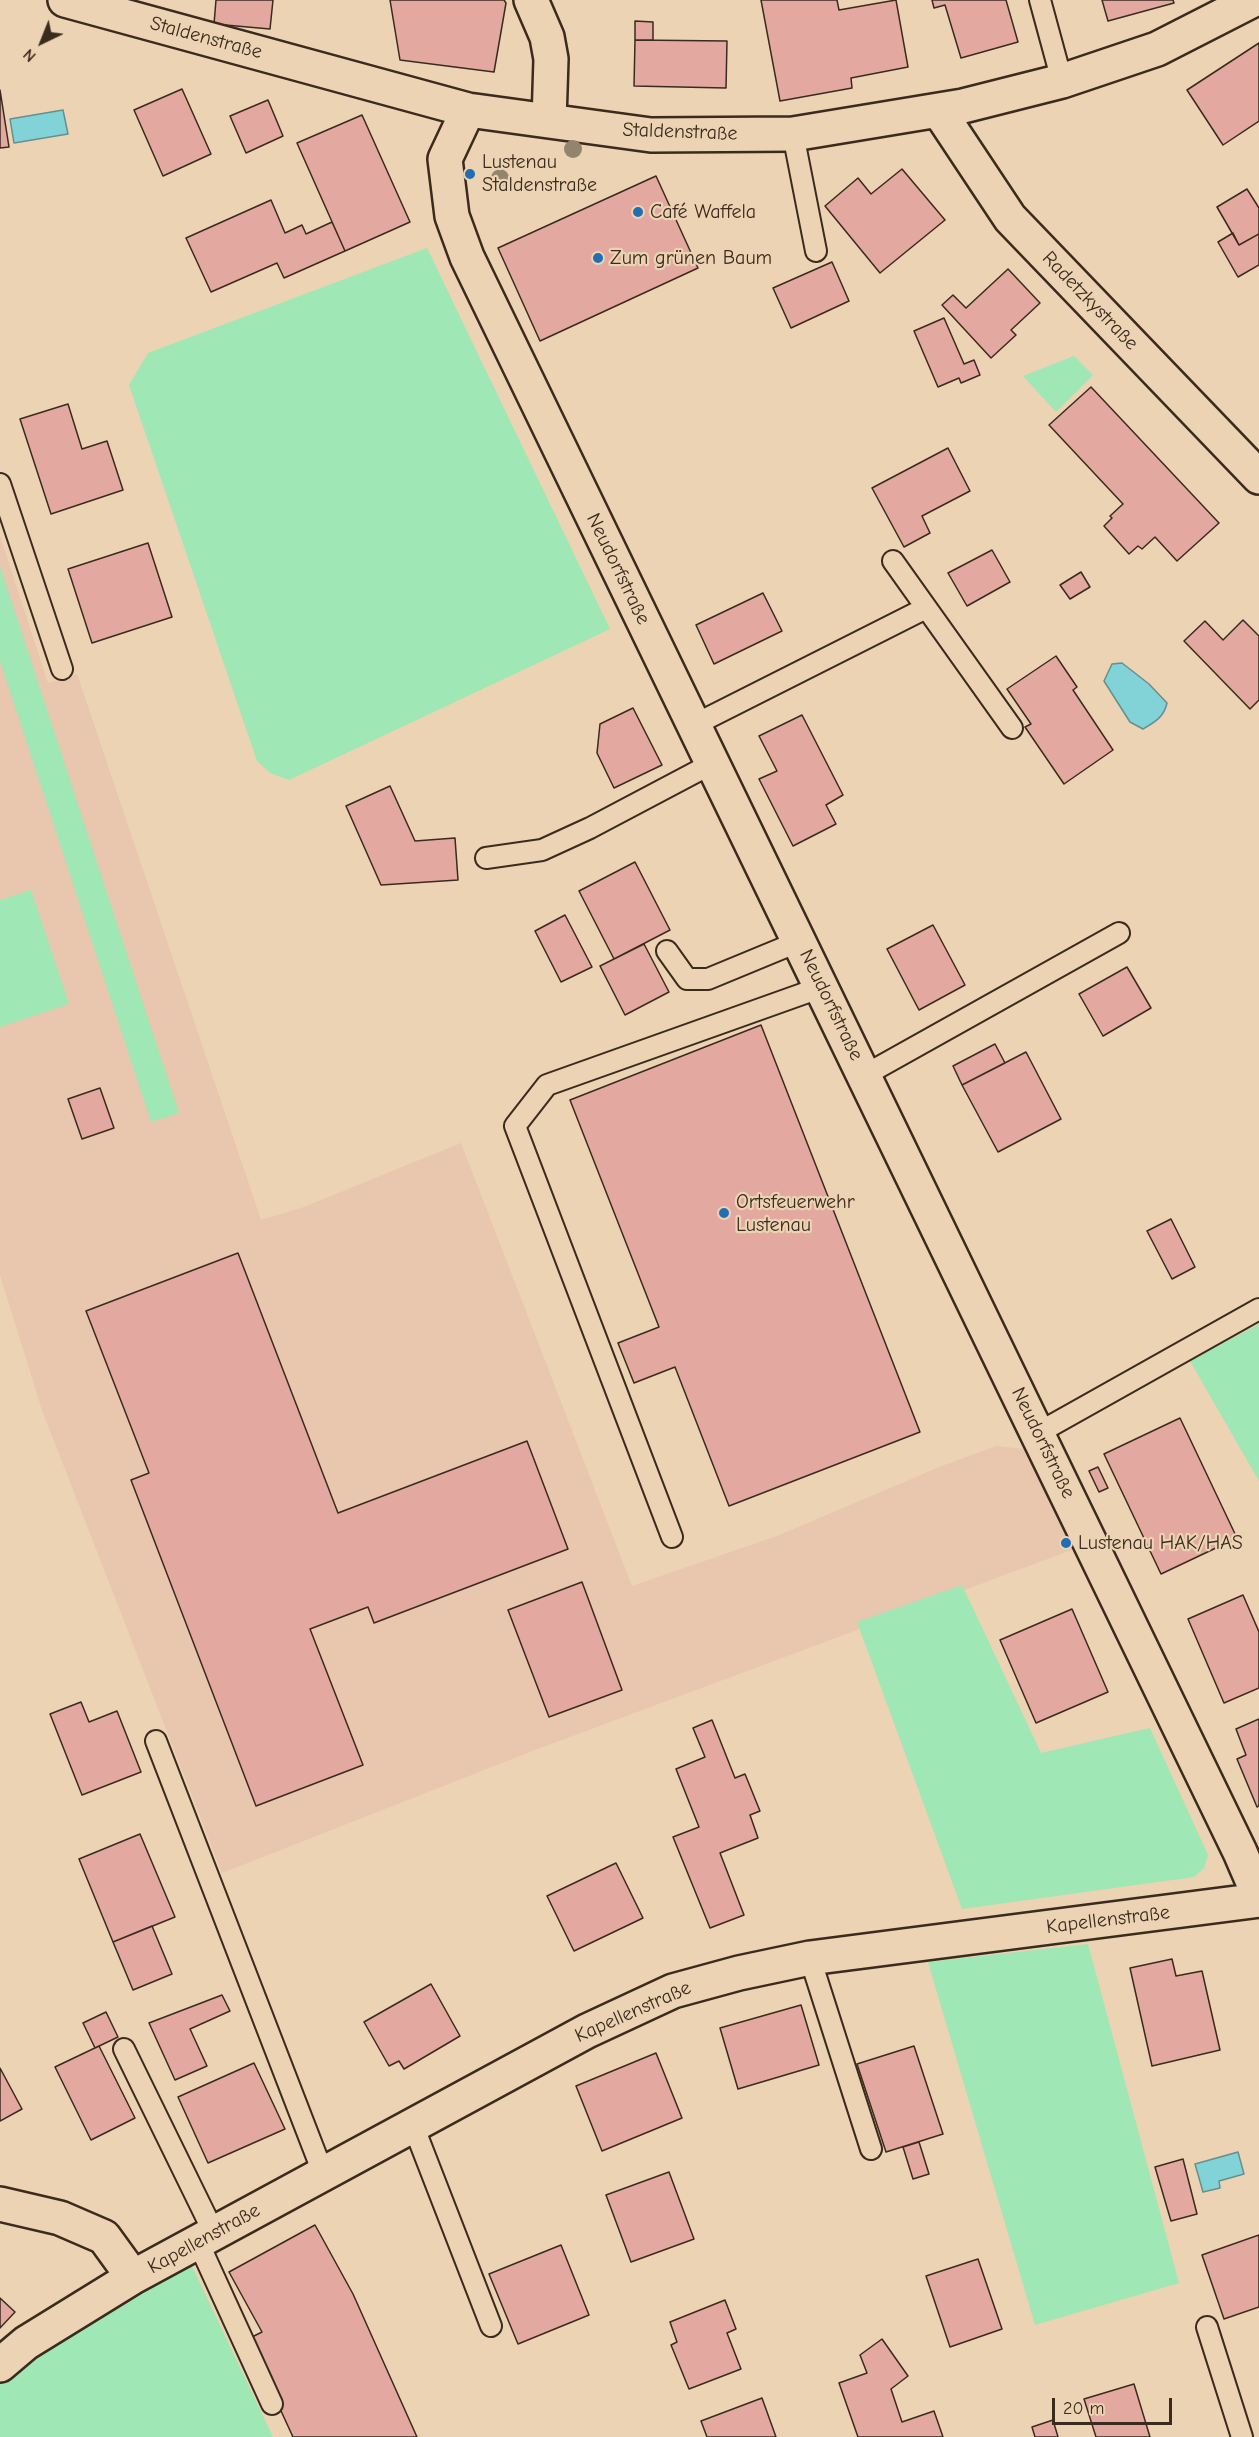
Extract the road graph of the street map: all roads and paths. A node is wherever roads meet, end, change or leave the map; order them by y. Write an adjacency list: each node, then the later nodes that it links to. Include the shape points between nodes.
1 (65, 0): 6 (street, Staldenstraße)
2 (531, 0): 8 (street, via 547,37 551,59)
3 (1040, 0): 5 (lane)
4 (1253, 0): 5 (street, Staldenstraße, via 1157,49)
5 (1062, 81): 7 (street, Staldenstraße)
6 (468, 110): 8 (street, Staldenstraße); 16 (street, Neudorfstraße, via 445,159 452,216 467,257)
7 (939, 111): 9 (street, Staldenstraße); 11 (street, Radetzkystraße, via 1010,218)
8 (549, 121): 9 (street, Staldenstraße, via 651,135)
9 (793, 134): 10 (lane)
10 (816, 251)
11 (1259, 477)
12 (0, 484): 15 (lane)
13 (893, 561): 14 (lane)
14 (926, 608): 16 (lane); 17 (lane)
15 (62, 669)
16 (694, 725): 18 (street, Neudorfstraße)
17 (1012, 728)
18 (713, 763): 19 (lane, via 542,850); 21 (street, Neudorfstraße)
19 (486, 858)
20 (1119, 933): 24 (lane)
21 (800, 941): 22 (lane, via 708,979 687,979); 23 (street, Neudorfstraße)
22 (667, 951)
23 (822, 987): 24 (street, Neudorfstraße); 27 (lane, via 547,1085 515,1126)
24 (866, 1075): 26 (street, Neudorfstraße)
25 (1259, 1308): 26 (lane)
26 (1038, 1432): 29 (street, Neudorfstraße)
27 (672, 1537)
28 (156, 1741): 34 (lane)
29 (1259, 1898): 30 (street, Kapellenstraße)
30 (810, 1958): 32 (street, Kapellenstraße, via 673,1991 556,2047); 33 (lane)
31 (124, 2049): 36 (lane)
32 (413, 2124): 34 (street, Kapellenstraße); 38 (lane)
33 (870, 2149)
34 (324, 2173): 36 (street, Kapellenstraße)
35 (0, 2204): 37 (street, Kapellenstraße, via 60,2218 104,2237)
36 (206, 2237): 37 (street, Kapellenstraße); 41 (lane)
37 (133, 2277): 40 (street, Kapellenstraße, via 26,2343)
38 (491, 2326)
39 (1207, 2327): 42 (lane)
40 (0, 2365)
41 (272, 2404)
42 (1242, 2437)

